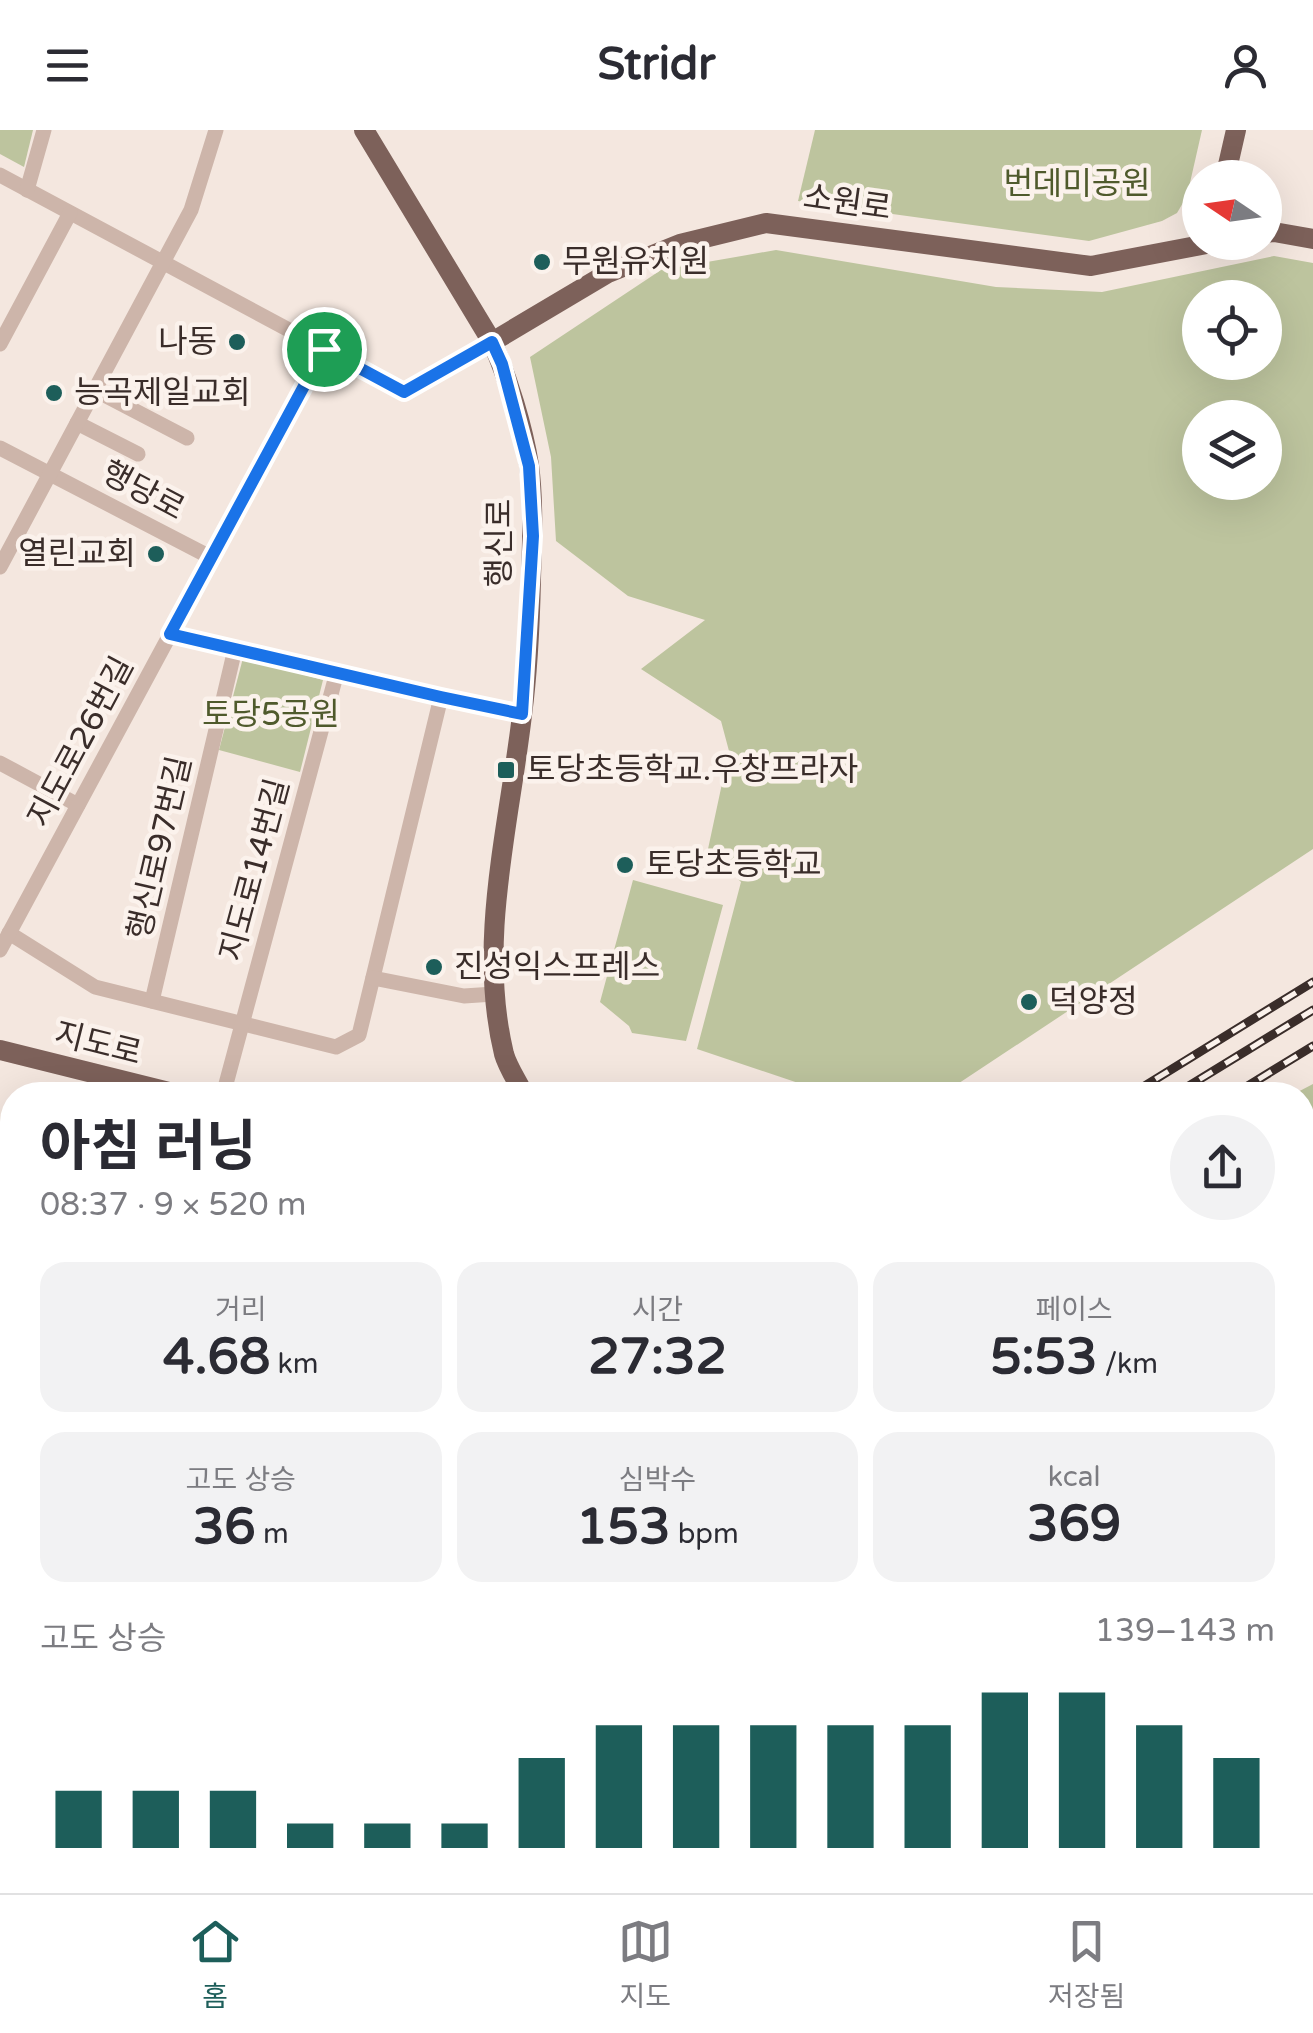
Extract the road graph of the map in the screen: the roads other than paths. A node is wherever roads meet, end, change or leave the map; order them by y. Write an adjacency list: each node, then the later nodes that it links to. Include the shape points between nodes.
1 (44, 130): 7 (street)
2 (216, 130): 12 (street, 행당로, via 191,210)
3 (364, 130): 13 (main road, 행신로)
4 (1236, 130): 5 (main road)
5 (1228, 160)
6 (0, 175): 7 (street)
7 (28, 190): 8 (street)
8 (70, 212): 12 (street); 14 (street)
9 (1282, 233): 10 (main road)
10 (1313, 239)
11 (1182, 249): 13 (main road, 소원로, via 1091,266 766,222 680,244 608,273)
12 (162, 263): 15 (street); 16 (street, 행당로)
13 (492, 342): 15 (street, via 404,392); 28 (main road, 행신로, via 529,466 533,536)
14 (0, 344)
15 (324, 349): 22 (street, 지도로26번길)
16 (95, 390): 17 (street, 행당로); 18 (street)
17 (77, 423): 20 (street); 21 (street, 행당로)
18 (187, 438)
19 (0, 448): 21 (street, 행당로)
20 (138, 454)
21 (50, 474): 22 (street, 행당로); 23 (street, 행당로)
22 (212, 558): 24 (street, 지도로26번길)
23 (0, 567)
24 (170, 634): 25 (street); 30 (street, 지도로26번길)
25 (236, 649): 26 (street); 35 (street, 행신로97번길)
26 (337, 672): 27 (street); 36 (street, 지도로14번길)
27 (441, 697): 28 (street); 33 (street)
28 (522, 714): 34 (main road, 행신로, via 497,885)
29 (0, 763): 30 (street)
30 (78, 805): 31 (street, 지도로26번길)
31 (9, 932): 32 (street, 지도로26번길); 35 (street, via 95,987)
32 (0, 950)
33 (373, 978): 34 (street, via 464,996); 36 (street, via 359,1035 336,1047)
34 (494, 994): 40 (main road, 행신로, via 505,1058)
35 (152, 1001): 36 (street)
36 (242, 1024): 39 (street, 지도로14번길)
37 (0, 1050): 38 (main road, 지도로)
38 (129, 1082)
39 (226, 1082)
40 (517, 1082)

